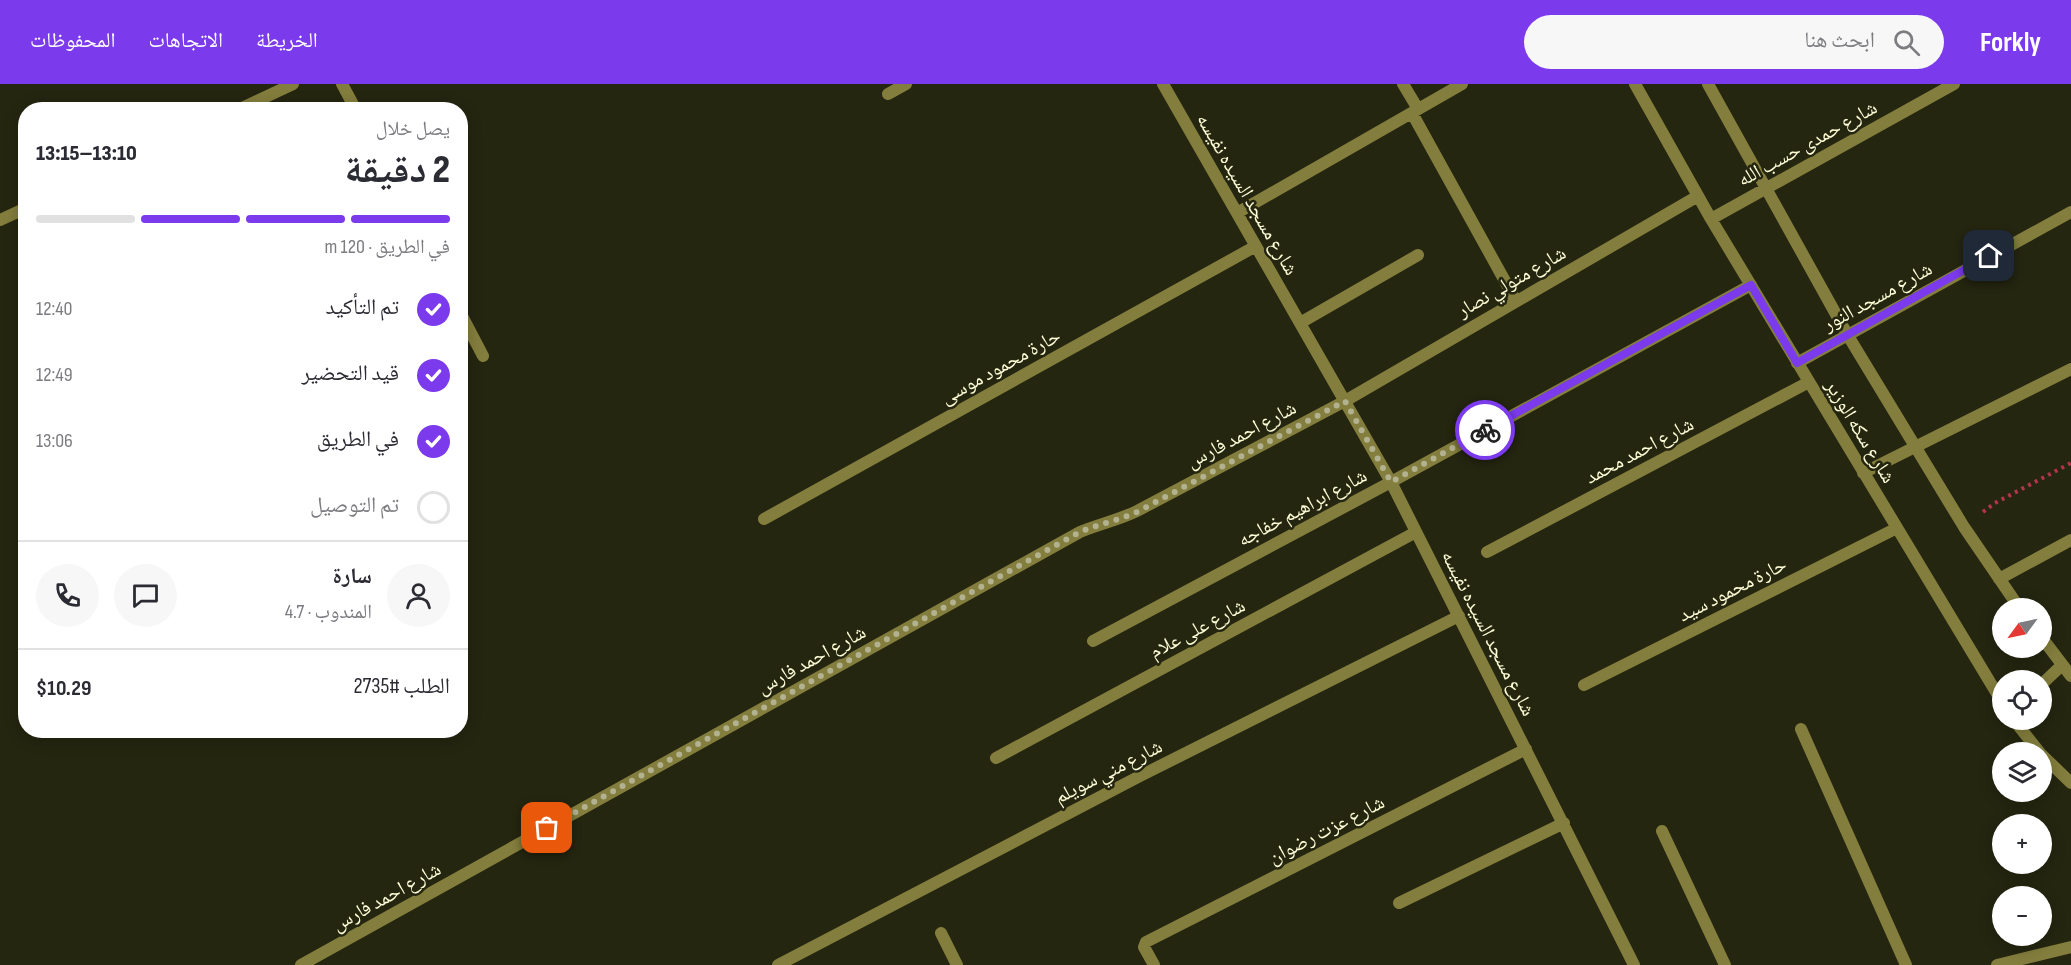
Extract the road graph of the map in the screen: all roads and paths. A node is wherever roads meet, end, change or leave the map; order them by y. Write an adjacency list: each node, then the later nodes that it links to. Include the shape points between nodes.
1 (292, 84): 11 (street)
2 (342, 84): 12 (street)
3 (906, 84): 10 (street)
4 (1163, 84): 18 (street, شارع مسجد السيده نفيسه)
5 (1403, 84): 13 (street)
6 (1462, 84): 13 (street)
7 (1635, 84): 15 (street, شارع سكه الوزير)
8 (1708, 84): 14 (street, شارع سكه الوزير)
9 (1954, 84): 14 (street, شارع حمدى حسب الله)
10 (888, 94)
11 (255, 102)
12 (352, 102)
13 (1415, 111): 18 (street); 24 (street)
14 (1766, 188): 19 (street, شارع حمدى حسب الله); 27 (street, شارع سكه الوزير)
15 (1698, 196): 19 (street, شارع سكه الوزير); 24 (street, شارع متولي نصار)
16 (18, 212): 20 (street)
17 (2071, 212): 27 (street, شارع مسجد النور)
18 (1237, 213): 21 (street, شارع مسجد السيده نفيسه)
19 (1711, 219): 23 (street, شارع سكه الوزير)
20 (0, 220)
21 (1256, 246): 25 (street, شارع مسجد السيده نفيسه); 37 (street, حارة محمود موسى)
22 (1418, 255): 25 (street)
23 (1751, 285): 29 (street, شارع سكه الوزير); 36 (street, شارع ابراهيم خفاجه)
24 (1516, 301): 32 (street, شارع متولي نصار)
25 (1300, 323): 32 (street, شارع مسجد السيده نفيسه)
26 (468, 327): 28 (street)
27 (1847, 334): 29 (street, شارع مسجد النور); 33 (street, شارع سكه الوزير)
28 (483, 356)
29 (1797, 363): 31 (street, شارع سكه الوزير)
30 (2071, 369): 33 (street)
31 (1809, 382): 35 (street, شارع سكه الوزير); 42 (street, شارع احمد محمد)
32 (1345, 401): 36 (street, شارع مسجد السيده نفيسه); 65 (street, شارع احمد فارس, via 1137,512 1080,532)
33 (1916, 447): 35 (street); 38 (street, شارع سكه الوزير)
34 (2071, 463): 38 (path, via 1995,503)
35 (1863, 473): 39 (street, شارع سكه الوزير)
36 (1391, 482): 40 (street, شارع مسجد السيده نفيسه); 46 (street, شارع ابراهيم خفاجه)
37 (764, 519)
38 (1964, 527): 43 (street, شارع سكه الوزير)
39 (1897, 528): 51 (street, حارة محمود سيد); 52 (street, شارع سكه الوزير)
40 (1416, 532): 45 (street, شارع مسجد السيده نفيسه); 57 (street, شارع على علام)
41 (2071, 540): 43 (street)
42 (1488, 552)
43 (1999, 579): 44 (street, شارع سكه الوزير)
44 (2012, 598)
45 (1459, 616): 56 (street, شارع مسجد السيده نفيسه); 66 (street, شارع مني سويلم, via 1140,776)
46 (1093, 641)
47 (2052, 653): 48 (street)
48 (2061, 666): 49 (street); 50 (street)
49 (2052, 675)
50 (2071, 676)
51 (1584, 685)
52 (1992, 685)
53 (1801, 729): 71 (street)
54 (2022, 730): 55 (street)
55 (2031, 742)
56 (1526, 749): 60 (street, شارع مسجد السيده نفيسه); 68 (street, شارع عزت رضوان, via 1144,944)
57 (996, 758)
58 (2052, 765): 59 (street)
59 (2071, 783)
60 (1564, 823): 62 (street); 69 (street, شارع مسجد السيده نفيسه)
61 (1662, 831): 70 (street)
62 (1399, 903)
63 (941, 933): 67 (street)
64 (2071, 947): 72 (street)
65 (301, 965)
66 (778, 965)
67 (957, 965)
68 (1154, 965)
69 (1634, 965)
70 (1725, 965)
71 (1906, 965)
72 (1997, 965)

